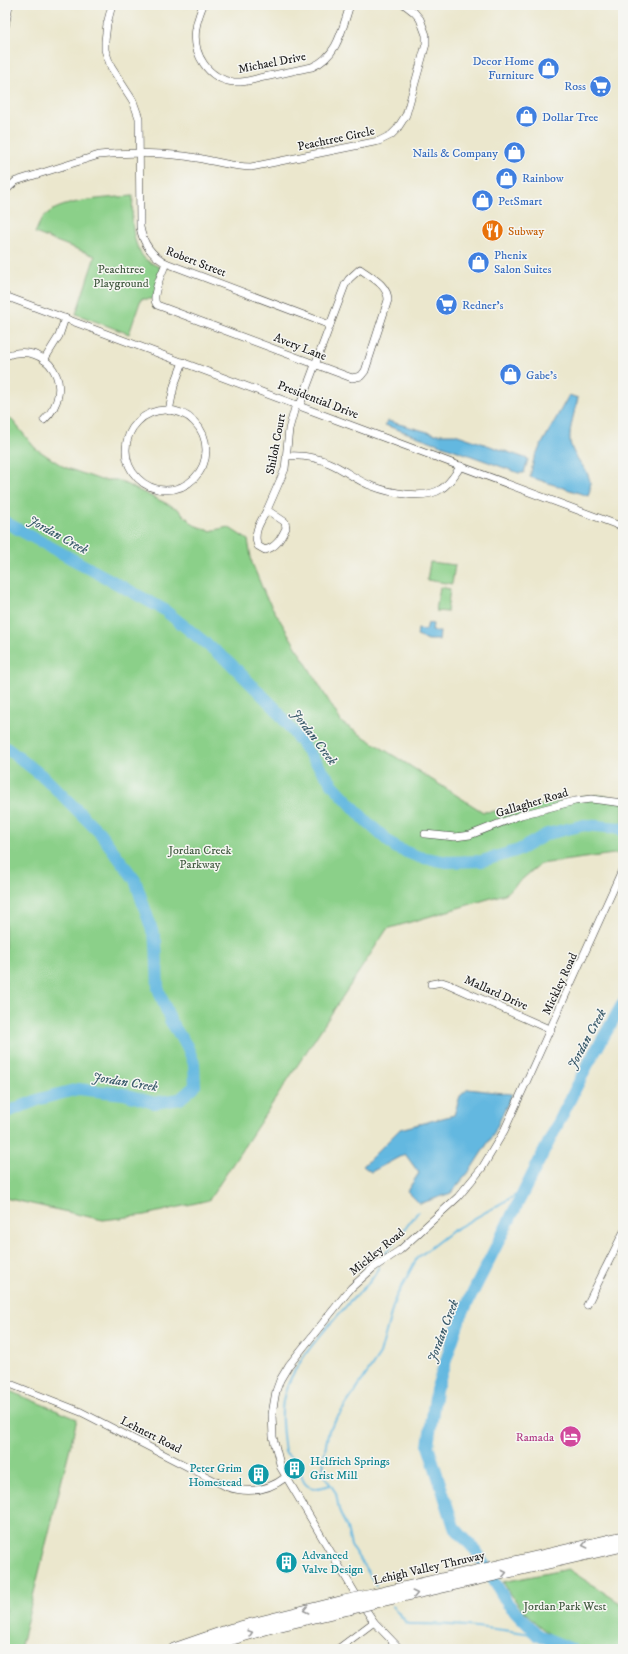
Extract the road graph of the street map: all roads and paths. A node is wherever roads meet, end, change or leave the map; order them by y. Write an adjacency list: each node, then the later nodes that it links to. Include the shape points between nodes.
1 (9, 5): 6 (street)
2 (112, 5): 7 (street, via 104,41 105,50 111,67 136,108 140,126)
3 (203, 5): 4 (street, Michael Drive, via 195,36 202,62 217,76 225,80 242,82 312,67 321,62 338,43)
4 (350, 5)
5 (405, 5): 7 (street, Peachtree Circle, via 414,12 423,26 426,49 406,115 397,129 384,139 251,167 186,156)
6 (5, 27)
7 (140, 154): 8 (street, Peachtree Circle, via 87,157 16,181); 9 (street, Robert Street, via 141,234 152,255)
8 (5, 191)
9 (166, 263): 13 (street, Robert Street); 17 (street, Avery Lane, via 154,296 157,305)
10 (360, 269): 13 (street, Shiloh Court, via 345,285); 17 (street, Avery Lane, via 384,288 388,295 365,371 361,376 352,378)
11 (5, 296): 12 (street, Presidential Drive)
12 (65, 318): 15 (street, via 59,336); 16 (street, Presidential Drive)
13 (330, 325): 17 (street, Shiloh Court)
14 (5, 356): 15 (street, via 26,353)
15 (44, 360): 20 (street, via 57,376 59,391 56,406)
16 (183, 362): 18 (street, Presidential Drive); 19 (street, via 174,386)
17 (315, 365): 18 (street, Shiloh Court)
18 (298, 404): 21 (street, Shiloh Court, via 289,429); 22 (street, Presidential Drive)
19 (170, 411): 19 (street, via 184,414 196,423 204,437 206,454 202,468 193,480 180,487 165,489 148,485 135,476 127,462 125,447 129,432 139,420 153,412)
20 (44, 420)
21 (287, 456): 22 (street, via 319,459 372,486 421,496 443,488); 23 (street, Shiloh Court, via 282,478)
22 (461, 466): 24 (street, Presidential Drive)
23 (267, 510): 23 (street, Shiloh Court, via 256,536 258,546 265,550 277,544 286,528 285,522)
24 (623, 526)
25 (623, 803): 26 (street, Gallagher Road, via 591,799 575,801 520,815 470,835 455,837)
26 (425, 834)
27 (623, 868): 29 (street, Mickley Road)
28 (431, 984): 29 (street, Mallard Drive, via 448,984)
29 (551, 1030): 33 (street, Mickley Road, via 504,1131 482,1168 458,1197 400,1250 373,1268 340,1299 289,1364 280,1380 273,1402 272,1428 278,1459)
30 (623, 1233): 31 (street)
31 (587, 1305)
32 (5, 1382): 33 (street, Lehnert Road, via 81,1412 231,1488 243,1491 261,1490)
33 (286, 1477): 38 (street, Mickley Road)
34 (623, 1536): 36 (highway, Lehigh Valley Thruway, one-way to 36)
35 (623, 1546): 36 (highway, Lehigh Valley Thruway)
36 (538, 1561): 37 (highway, Lehigh Valley Thruway, bridge)
37 (346, 1605): 39 (highway, Lehigh Valley Thruway, one-way to 39, via 232,1630); 40 (highway, Lehigh Valley Thruway, one-way to 37)
38 (374, 1622): 41 (street); 42 (street, Mickley Road)
39 (174, 1649)
40 (199, 1649)
41 (338, 1649)
42 (400, 1649)

